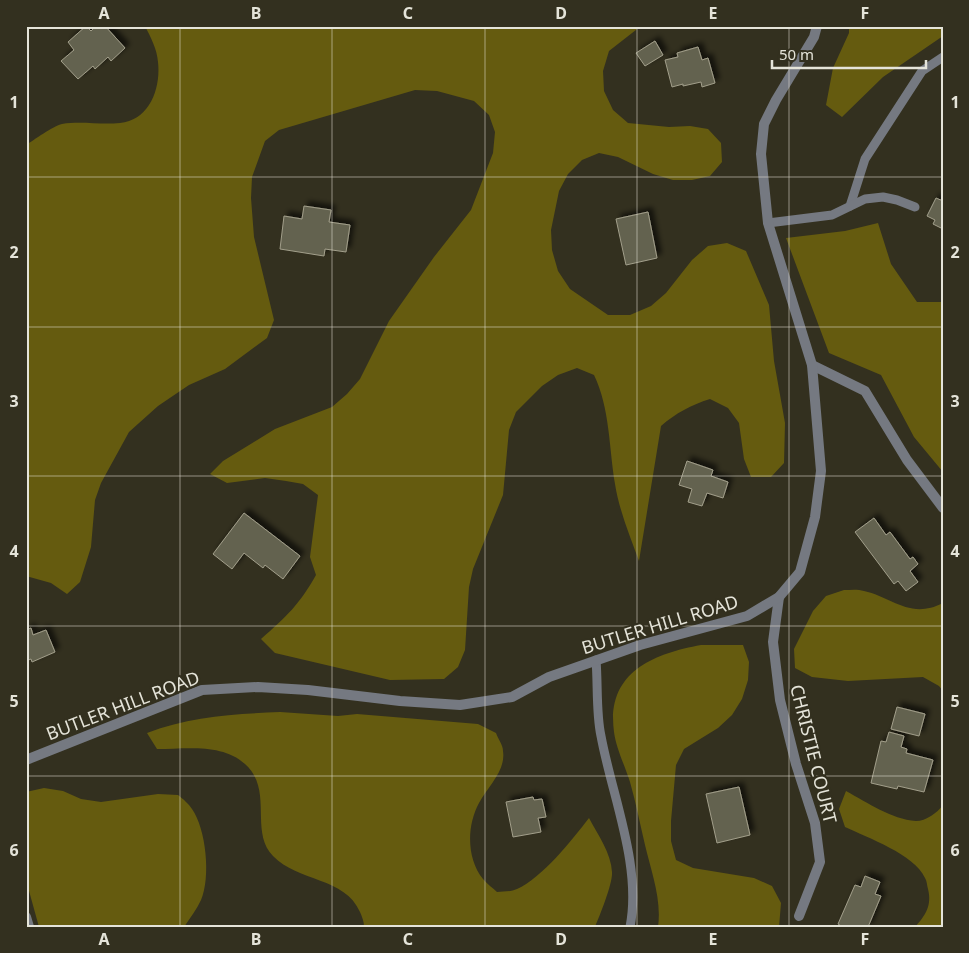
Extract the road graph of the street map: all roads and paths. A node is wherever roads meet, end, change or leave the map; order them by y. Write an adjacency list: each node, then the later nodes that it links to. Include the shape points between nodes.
1 (817, 26): 5 (street, BUTLER HILL ROAD, via 814,37 764,124 761,154)
2 (943, 57): 3 (lane, via 922,71 865,159)
3 (850, 206): 4 (lane, via 865,199 883,197); 5 (lane, via 832,215)
4 (915, 207)
5 (768, 223): 6 (street, BUTLER HILL ROAD)
6 (812, 365): 7 (street, via 865,391 907,460); 8 (street, BUTLER HILL ROAD, via 821,471 815,518 800,572)
7 (943, 508)
8 (779, 597): 9 (street, BUTLER HILL ROAD, via 747,616); 11 (street, CHRISTIE COURT, via 773,642 780,700 815,823 820,862)
9 (596, 660): 10 (street, BUTLER HILL ROAD, via 549,677 512,697 460,705 258,687 202,690); 14 (lane, via 600,735 633,874)
10 (26, 760)
11 (800, 916)
12 (26, 917): 13 (street)
13 (29, 927)
14 (630, 927)

